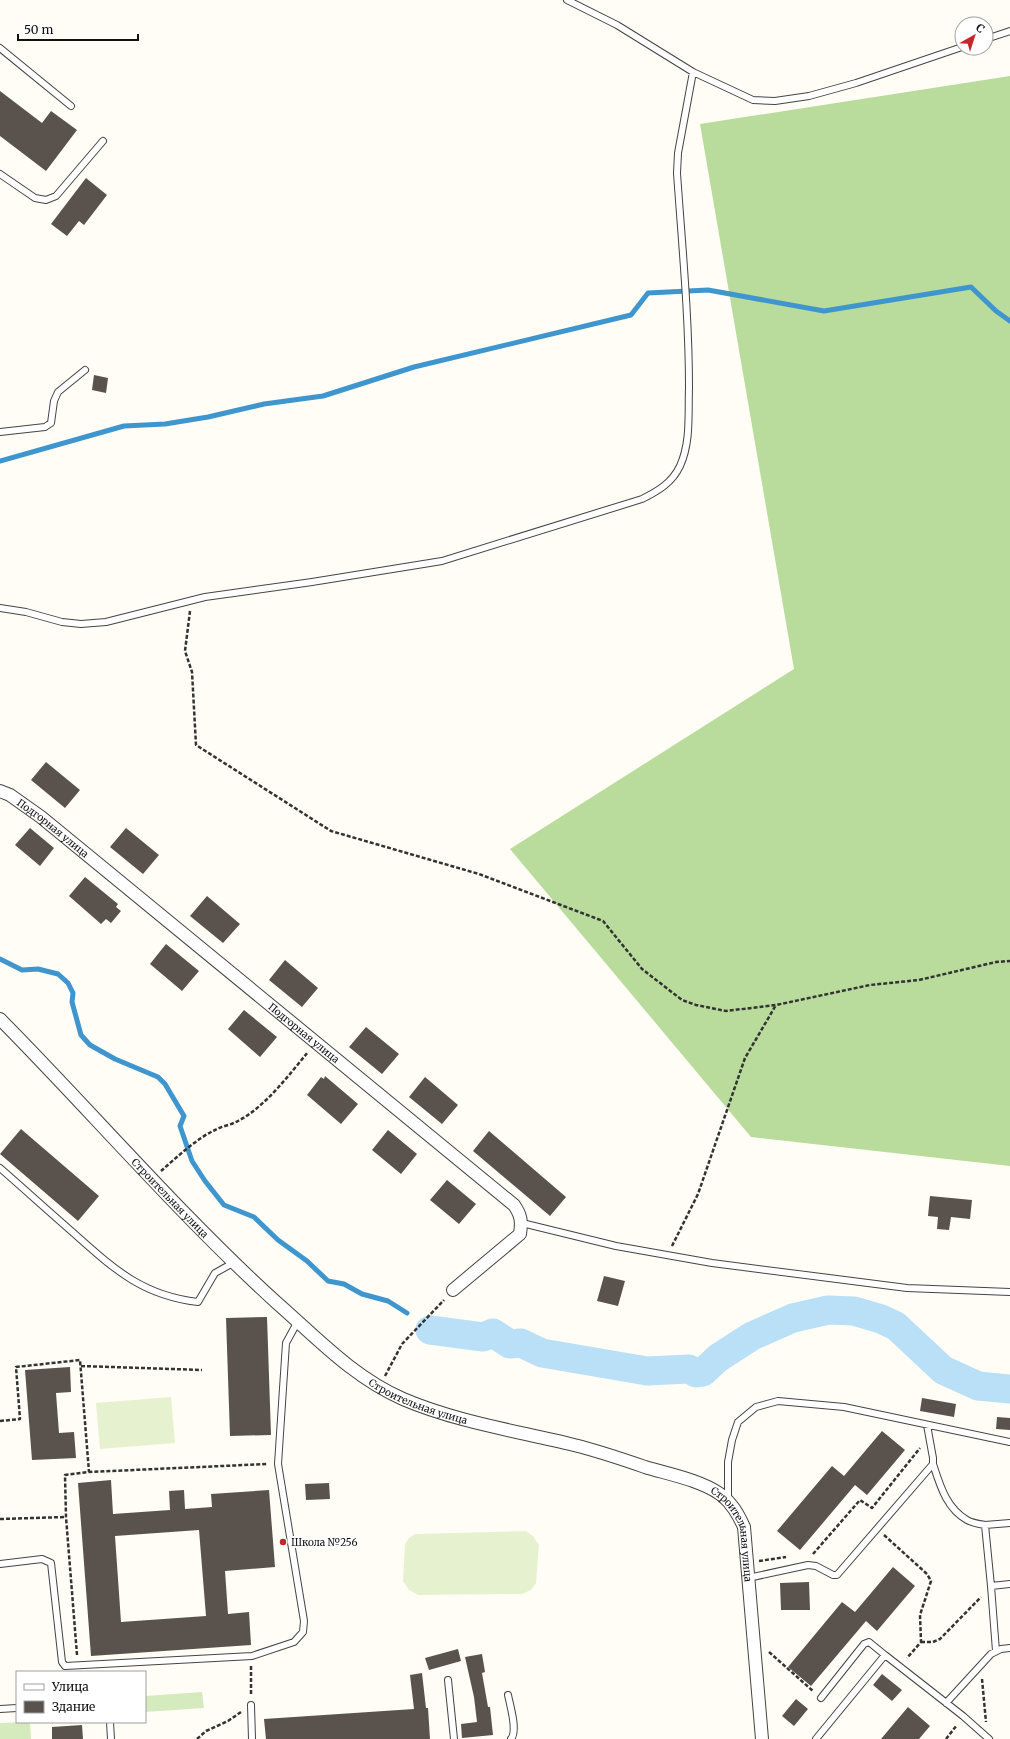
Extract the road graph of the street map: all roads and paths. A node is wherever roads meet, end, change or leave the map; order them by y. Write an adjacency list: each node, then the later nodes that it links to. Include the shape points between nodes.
1 (568, 0): 6 (lane)
2 (1010, 31): 3 (lane)
3 (994, 36)
4 (0, 48): 7 (lane)
5 (954, 50): 6 (lane, via 856,83 809,96 775,101 753,100)
6 (693, 72): 12 (lane, via 678,153 677,173 689,341 687,442 675,476 666,485 642,499 442,561)
7 (71, 106)
8 (103, 141): 9 (lane, via 56,196 46,200 35,198)
9 (0, 174)
10 (85, 370): 11 (lane, via 58,392 51,423 45,427)
11 (0, 432)
12 (191, 601): 13 (lane, via 92,624 62,622); 16 (path, via 185,651 192,672 196,744 331,831 479,874 603,921 642,969 682,1000 726,1011)
13 (0, 608)
14 (0, 791): 18 (street, Подгорная улица, via 41,817)
15 (1010, 961): 16 (path, via 920,980 870,985)
16 (776, 1005): 22 (path, via 745,1058 698,1194)
17 (0, 1019): 20 (street, Строительная улица)
18 (316, 1043): 20 (path, via 269,1097 239,1121 214,1130 176,1157); 21 (street, Подгорная улица, via 514,1205)
19 (0, 1168): 23 (lane, via 120,1273 153,1291 176,1299 198,1302 214,1273)
20 (153, 1179): 23 (street, Строительная улица)
21 (522, 1223): 22 (lane, via 616,1246); 24 (street, via 520,1234)
22 (667, 1255): 25 (lane, via 907,1288)
23 (233, 1263): 27 (street, Строительная улица)
24 (453, 1290)
25 (1010, 1292)
26 (434, 1310): 30 (path, via 402,1344)
27 (298, 1321): 30 (street, Строительная улица, via 342,1361); 35 (lane, via 286,1343)
28 (81, 1366): 29 (path); 31 (path, via 80,1360 16,1367 20,1419); 37 (path)
29 (202, 1370)
30 (379, 1387): 38 (street, Строительная улица, via 404,1399 465,1419 578,1446 675,1476 708,1487)
31 (0, 1421)
32 (927, 1425): 33 (lane); 34 (lane); 38 (lane, via 844,1406 778,1401 756,1407 738,1422 732,1440 728,1462)
33 (929, 1437): 36 (lane); 44 (path, via 872,1508 860,1500 814,1553)
34 (1010, 1442)
35 (278, 1464): 37 (path); 56 (lane, via 304,1626 303,1632 294,1642)
36 (932, 1464): 42 (lane, via 948,1503 968,1520); 43 (lane)
37 (89, 1472): 39 (path, via 65,1475)
38 (728, 1501): 48 (street, Строительная улица, via 738,1512 744,1528)
39 (66, 1517): 40 (path); 57 (path)
40 (0, 1519)
41 (1010, 1524): 42 (lane)
42 (985, 1525): 50 (lane)
43 (877, 1529): 48 (lane, via 837,1575 833,1576 816,1566 808,1565); 52 (path, via 927,1574 931,1581 920,1615)
44 (807, 1554)
45 (793, 1556): 46 (path)
46 (765, 1560)
47 (0, 1564): 57 (lane, via 42,1559 51,1563 62,1662 65,1666)
48 (748, 1578): 51 (street, Строительная улица)
49 (1010, 1584): 50 (lane)
50 (991, 1586): 52 (path, via 940,1639); 54 (lane)
51 (754, 1640): 62 (path); 74 (street, Строительная улица)
52 (921, 1642): 59 (path)
53 (1010, 1648): 54 (lane)
54 (996, 1651): 58 (lane)
55 (885, 1655): 59 (lane); 62 (lane, via 869,1642 864,1644); 75 (lane)
56 (252, 1656): 57 (lane); 64 (path)
57 (77, 1665)
58 (981, 1665): 63 (lane); 77 (path)
59 (900, 1666): 63 (lane)
60 (448, 1680): 72 (lane)
61 (508, 1695): 73 (lane, via 515,1730)
62 (821, 1698)
63 (946, 1703): 67 (lane)
64 (251, 1706): 70 (path, via 206,1731); 71 (lane)
65 (16, 1708): 66 (lane)
66 (0, 1709)
67 (963, 1716): 76 (path); 77 (lane)
68 (110, 1723): 69 (lane)
69 (111, 1739)
70 (197, 1739)
71 (252, 1739)
72 (454, 1739)
73 (511, 1739)
74 (762, 1739)
75 (816, 1739)
76 (946, 1739)
77 (988, 1739)

